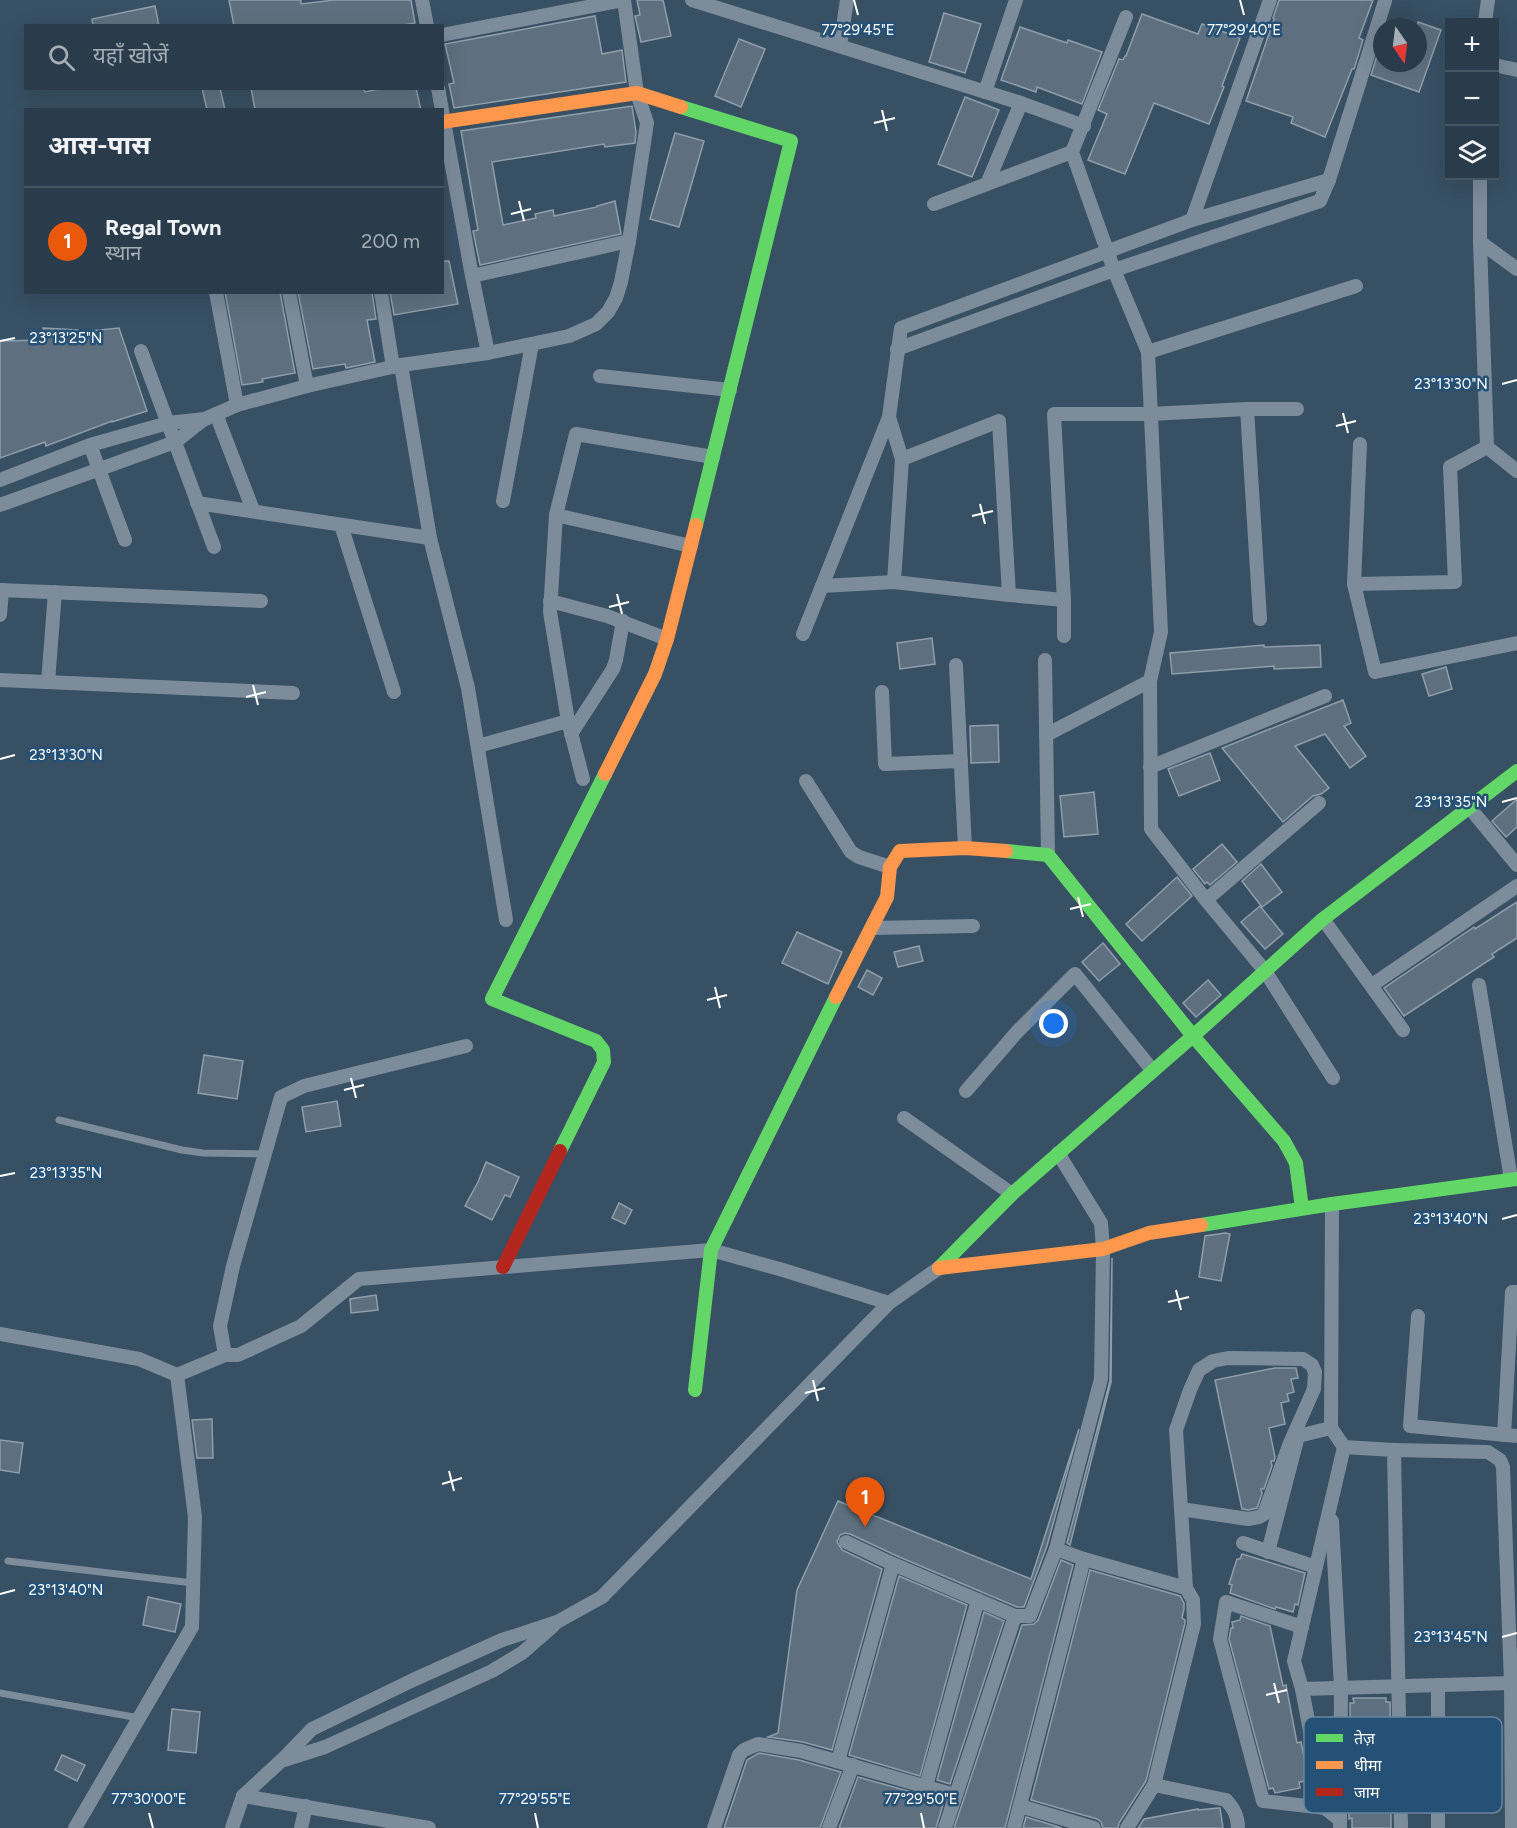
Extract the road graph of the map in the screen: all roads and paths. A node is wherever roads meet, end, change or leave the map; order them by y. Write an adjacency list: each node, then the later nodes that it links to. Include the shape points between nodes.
1 (422, 0): 11 (street)
2 (624, 0): 12 (street); 18 (street)
3 (692, 0): 13 (street)
4 (847, 0): 13 (street)
5 (1016, 0): 17 (street)
6 (1270, 0): 29 (street)
7 (1488, 0): 10 (street)
8 (1384, 1): 25 (street)
9 (1126, 17): 23 (street)
10 (1486, 18)
11 (427, 24)
12 (444, 35)
13 (840, 46): 17 (street)
14 (1499, 66): 15 (street)
15 (1517, 70)
16 (438, 90): 20 (street)
17 (985, 92): 19 (street)
18 (637, 93): 21 (street); 30 (street, via 647,123); 48 (street, via 790,141)
19 (1021, 103): 23 (street); 27 (street)
20 (442, 108)
21 (444, 116)
22 (444, 122): 35 (street)
23 (1084, 126): 24 (street)
24 (1072, 152): 27 (street); 32 (street)
25 (1329, 180): 29 (street); 34 (street, via 1320,201)
26 (1480, 180): 31 (street)
27 (987, 184): 28 (street)
28 (934, 204)
29 (1192, 220): 32 (street)
30 (629, 241): 35 (street); 40 (street, via 621,282 608,312 596,324 569,336)
31 (1480, 242): 33 (street); 59 (street)
32 (1107, 252): 34 (street); 41 (street, via 901,328)
33 (1517, 269)
34 (1114, 270): 41 (street); 43 (street)
35 (472, 276): 44 (street)
36 (1356, 286): 43 (street)
37 (216, 294): 49 (street)
38 (288, 294): 47 (street)
39 (381, 294): 45 (street)
40 (532, 344): 44 (street); 65 (street)
41 (897, 350): 54 (street)
42 (141, 351): 55 (street)
43 (1148, 352): 52 (street)
44 (488, 353): 45 (street)
45 (397, 366): 47 (street); 71 (street)
46 (600, 376): 48 (street)
47 (307, 386): 49 (street)
48 (730, 390): 60 (street)
49 (237, 405): 53 (street)
50 (1247, 409): 51 (street); 52 (street); 85 (street)
51 (1297, 409)
52 (1150, 414): 81 (street, via 1054,414); 94 (street, via 1161,632)
53 (210, 416): 55 (street); 56 (street); 68 (street)
54 (889, 417): 61 (street); 77 (street)
55 (168, 423): 56 (street); 58 (street)
56 (175, 442): 62 (street); 66 (street)
57 (1360, 444): 76 (street)
58 (90, 445): 62 (street); 64 (street)
59 (1487, 447): 63 (street); 76 (street, via 1450,467 1455,582)
60 (713, 457): 69 (street, via 576,434); 73 (street)
61 (902, 459): 75 (street); 80 (street, via 999,421)
62 (99, 469): 67 (street); 72 (street)
63 (1517, 471)
64 (0, 480)
65 (503, 501)
66 (197, 503): 68 (street); 74 (street)
67 (0, 505)
68 (253, 510): 70 (street)
69 (555, 515): 73 (street); 83 (street)
70 (341, 525): 71 (street); 96 (street)
71 (430, 538): 102 (street, via 468,688)
72 (125, 540)
73 (691, 546): 89 (street)
74 (214, 547)
75 (894, 582): 77 (street); 80 (street)
76 (1354, 584): 90 (street, via 1375,672)
77 (822, 586): 87 (street)
78 (1, 590): 79 (street); 84 (street)
79 (55, 592): 82 (street); 95 (street)
80 (1009, 595): 81 (street)
81 (1064, 600): 88 (street)
82 (261, 601)
83 (550, 601): 86 (street); 100 (street)
84 (0, 615)
85 (1260, 619)
86 (623, 621): 89 (street); 100 (street, via 613,669)
87 (803, 634)
88 (1064, 636)
89 (667, 639): 139 (street, via 655,674 492,999 596,1041 605,1054)
90 (1517, 643)
91 (1045, 660): 101 (street)
92 (956, 665): 103 (street)
93 (0, 680): 95 (street)
94 (1150, 681): 101 (street); 104 (street)
95 (48, 682): 98 (street)
96 (394, 692)
97 (882, 692): 103 (street, via 885,764)
98 (293, 693)
99 (1325, 696): 104 (street)
100 (570, 728): 102 (street); 106 (street)
101 (1046, 735): 111 (street)
102 (478, 746): 117 (street)
103 (961, 761): 110 (street)
104 (1150, 767): 115 (street, via 1151,829)
105 (1517, 771): 109 (street)
106 (583, 779)
107 (806, 781): 113 (street, via 851,852)
108 (1319, 803): 115 (street)
109 (1469, 807): 112 (street); 116 (street)
110 (965, 848): 111 (street); 113 (street, via 900,851)
111 (1048, 855): 124 (street)
112 (1517, 865)
113 (890, 867): 119 (street, via 887,897)
114 (1517, 886): 121 (street)
115 (1206, 900): 120 (street)
116 (1323, 919): 120 (street); 121 (street)
117 (506, 920)
118 (973, 926): 119 (street)
119 (872, 928): 138 (street)
120 (1265, 971): 124 (street); 127 (street)
121 (1371, 985): 123 (street)
122 (1479, 985): 133 (street)
123 (1403, 1030)
124 (1193, 1036): 126 (street); 136 (street, via 1291,1152)
125 (466, 1046): 132 (street, via 291,1091 281,1097)
126 (1153, 1071): 128 (street, via 1075,974); 131 (street)
127 (1333, 1077)
128 (966, 1091)
129 (904, 1118): 134 (street)
130 (59, 1120): 132 (lane, via 182,1150)
131 (1058, 1153): 134 (street); 137 (street, via 1101,1223)
132 (265, 1154): 145 (street, via 232,1266 220,1326)
133 (1514, 1179): 135 (street)
134 (1012, 1194): 140 (street)
135 (1332, 1204): 136 (street); 148 (street)
136 (1302, 1208): 137 (street, via 1149,1233)
137 (1103, 1249): 140 (street); 156 (street, via 1101,1379)
138 (711, 1250): 139 (street); 142 (street); 147 (street)
139 (503, 1267): 145 (street, via 359,1280 301,1326 238,1355)
140 (939, 1268): 142 (street)
141 (1517, 1292): 149 (street, via 1512,1292)
142 (889, 1303): 166 (street, via 602,1597)
143 (1418, 1316): 149 (street, via 1410,1426)
144 (0, 1334): 146 (street, via 139,1359)
145 (225, 1355): 146 (street)
146 (177, 1375): 162 (street, via 195,1517)
147 (695, 1390)
148 (1330, 1428): 150 (street); 157 (street, via 1298,1436)
149 (1510, 1436)
150 (1344, 1447): 151 (street); 152 (street)
151 (1394, 1450): 168 (street, via 1488,1452 1500,1460); 170 (street)
152 (1331, 1505): 161 (street); 171 (street)
153 (1181, 1509): 153 (street, via 1248,1520 1264,1514 1314,1389 1312,1365 1302,1359 1228,1358 1199,1370 1176,1430); 163 (street)
154 (846, 1542): 160 (street)
155 (1243, 1543): 157 (street)
156 (1056, 1549): 158 (street); 165 (street, via 1030,1616)
157 (1268, 1552): 161 (street)
158 (1084, 1559): 163 (street); 189 (street)
159 (8, 1561): 162 (lane)
160 (893, 1564): 164 (street); 182 (street)
161 (1316, 1567): 167 (street)
162 (194, 1583): 179 (street, via 192,1627)
163 (1186, 1588): 184 (street, via 1193,1600 1194,1624)
164 (978, 1600): 165 (street); 185 (street)
165 (1015, 1616): 186 (street)
166 (557, 1622): 174 (street, via 502,1640); 180 (street, via 510,1661)
167 (1302, 1627): 172 (street, via 1294,1661); 190 (street, via 1226,1602 1220,1639 1263,1801)
168 (1511, 1683): 169 (street); 207 (street)
169 (1438, 1685): 170 (street); 178 (street)
170 (1398, 1686): 171 (street); 177 (street)
171 (1341, 1688): 172 (street); 176 (street)
172 (1302, 1689): 175 (street)
173 (0, 1693): 179 (lane)
174 (376, 1697): 180 (street); 181 (street, via 312,1729)
175 (1307, 1717)
176 (1341, 1717)
177 (1399, 1717)
178 (1438, 1717)
179 (139, 1718): 195 (street)
180 (387, 1719): 181 (street)
181 (282, 1761): 187 (street)
182 (838, 1761): 183 (street); 199 (street, via 801,1751 751,1746 735,1764)
183 (853, 1765): 185 (street); 200 (street)
184 (1154, 1785): 204 (street); 205 (street, via 1226,1800 1234,1810)
185 (926, 1786): 186 (street)
186 (955, 1795): 201 (street)
187 (243, 1796): 188 (street); 196 (street)
188 (306, 1806): 193 (street); 197 (street)
189 (1020, 1806): 202 (street); 203 (street)
190 (1304, 1806)
191 (1330, 1813): 194 (street)
192 (1401, 1813): 206 (street)
193 (366, 1823): 198 (street)
194 (1340, 1824)
195 (75, 1828)
196 (232, 1828)
197 (301, 1828)
198 (429, 1828)
199 (714, 1828)
200 (829, 1828)
201 (945, 1828)
202 (1014, 1828)
203 (1094, 1828)
204 (1127, 1828)
205 (1238, 1828)
206 (1401, 1828)
207 (1512, 1828)

